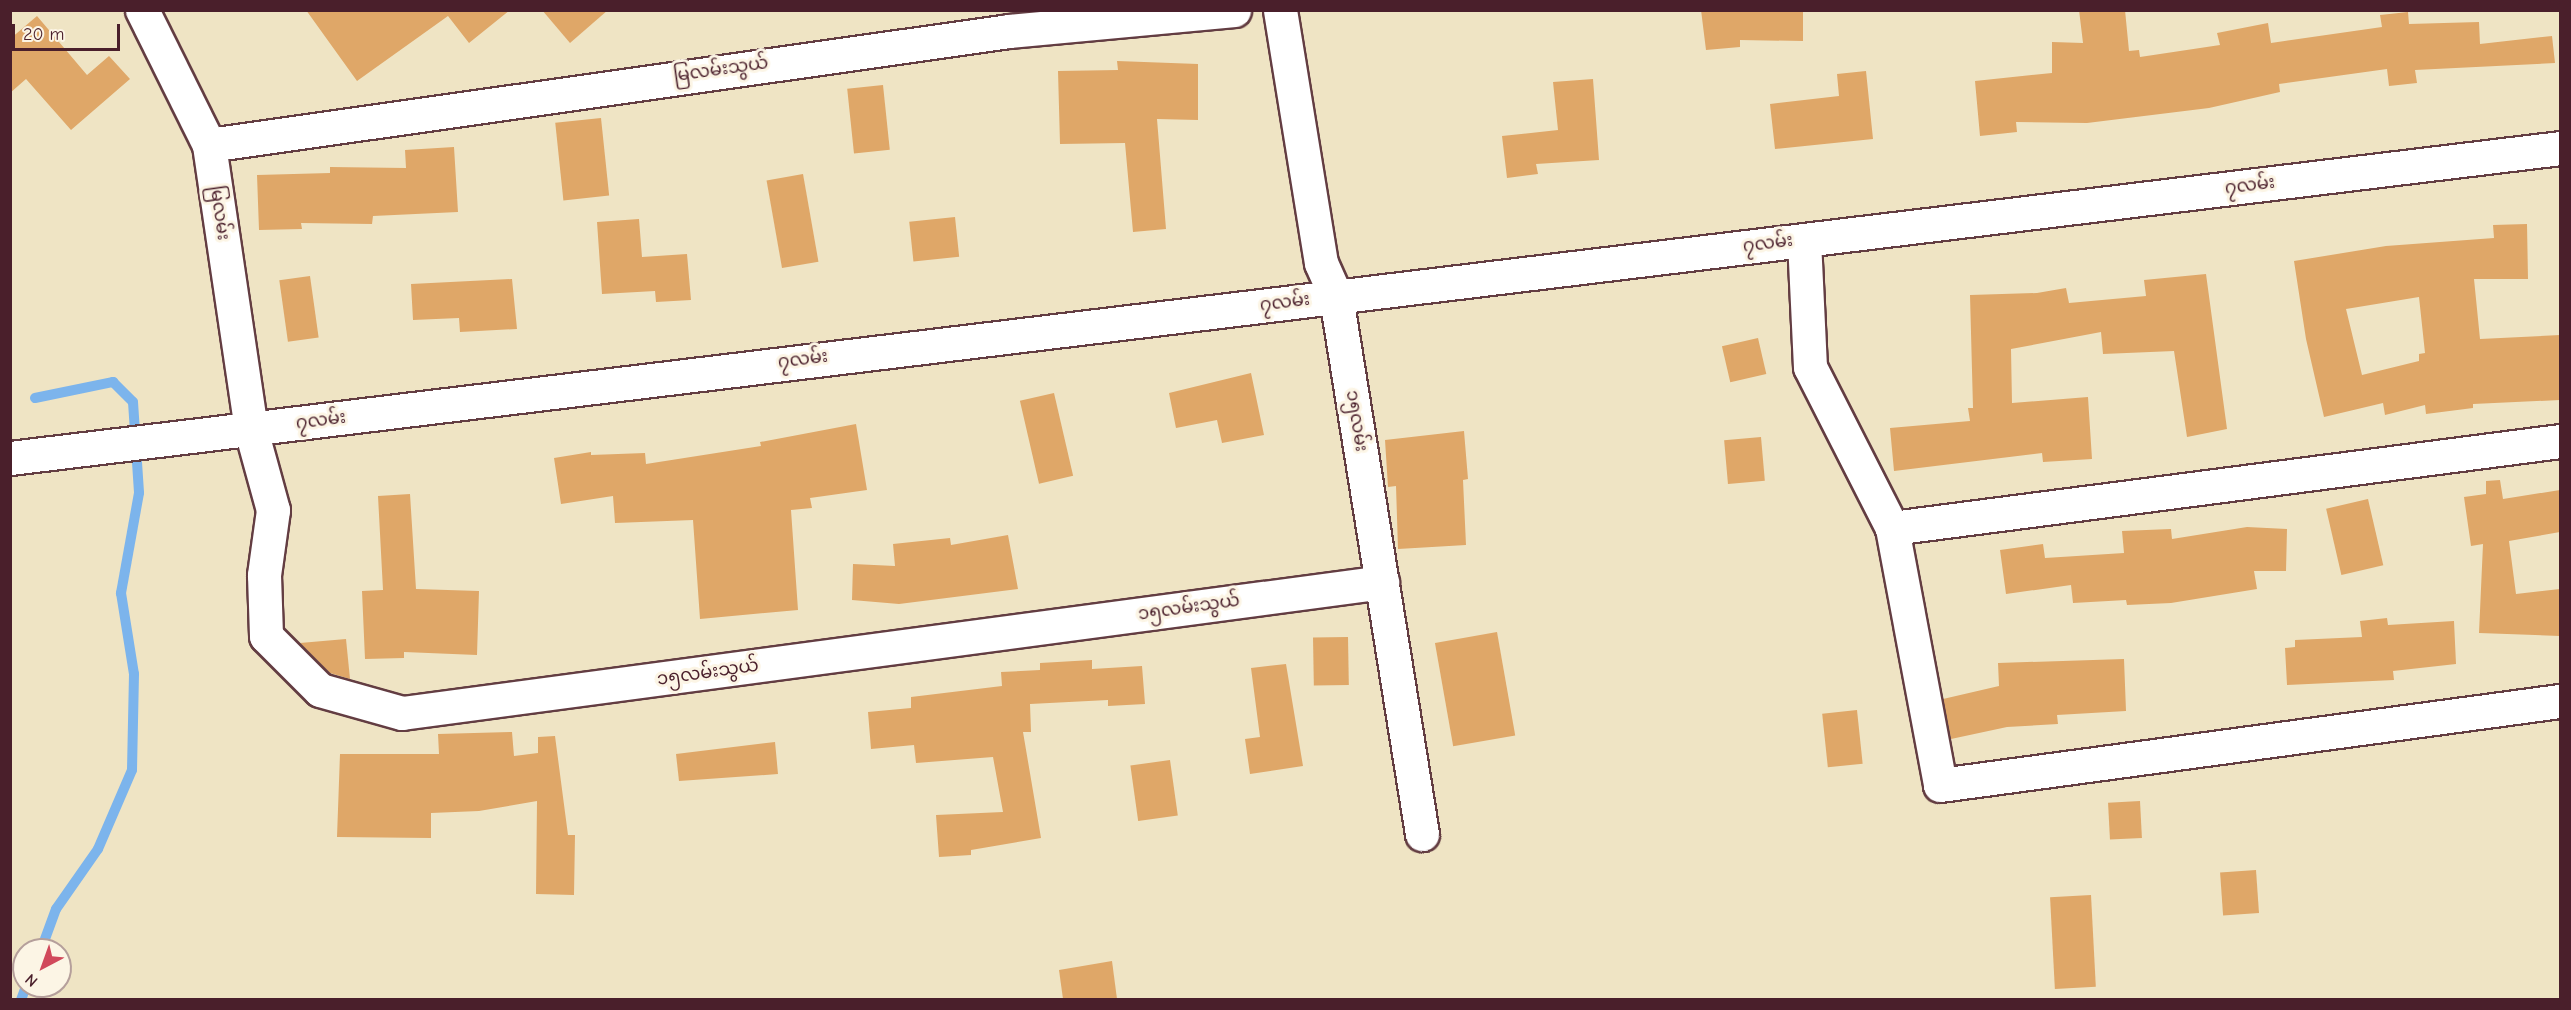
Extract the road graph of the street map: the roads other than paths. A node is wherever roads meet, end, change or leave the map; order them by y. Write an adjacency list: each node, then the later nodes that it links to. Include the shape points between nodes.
1 (142, 10): 5 (street, မြလမ်း)
2 (1234, 10): 4 (street, မြလမ်းသွယ်)
3 (1280, 10): 8 (street, ၁၅လမ်း, via 1321,263)
4 (1008, 21): 5 (street, မြလမ်းသွယ်)
5 (209, 145): 9 (street, မြလမ်း)
6 (2560, 148): 7 (street, ၇လမ်း)
7 (1804, 240): 8 (street, ၇လမ်း); 12 (street, via 1810,367)
8 (1336, 297): 9 (street, ၇လမ်း); 13 (street, ၁၅လမ်း)
9 (250, 430): 11 (street, ၇လမ်း, via 78,447); 13 (street, ၁၅လမ်းသွယ်, via 273,510 264,575 266,636 320,690 402,713)
10 (2560, 441): 12 (street)
11 (10, 458)
12 (1892, 528): 14 (street, via 1940,785)
13 (1382, 582): 15 (street, ၁၅လမ်း)
14 (2560, 701)
15 (1422, 834)

